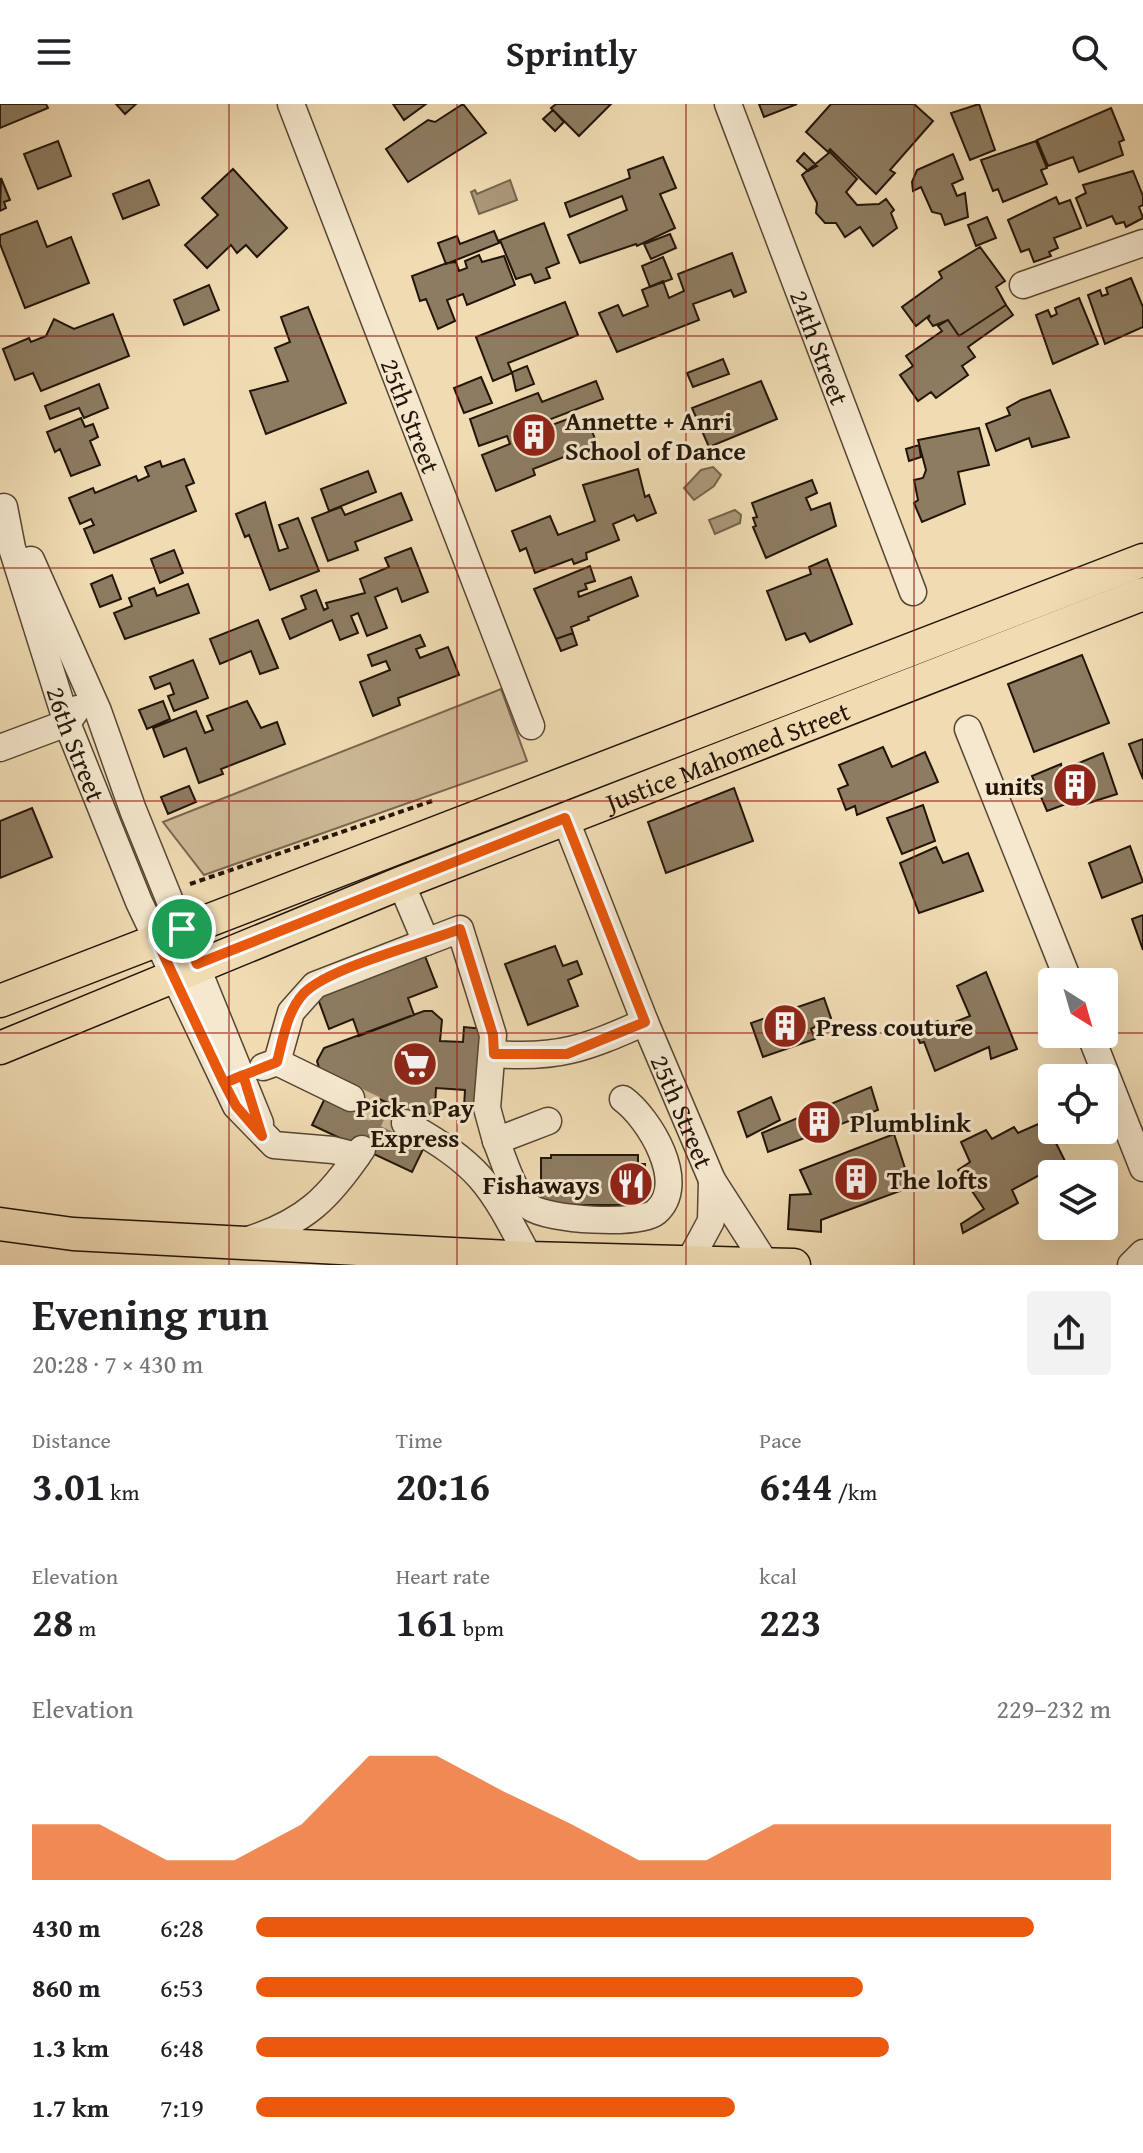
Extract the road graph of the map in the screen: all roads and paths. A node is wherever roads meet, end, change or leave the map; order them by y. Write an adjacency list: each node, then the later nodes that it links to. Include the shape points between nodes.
1 (291, 104): 11 (street, 25th Street)
2 (728, 104): 7 (street, 24th Street)
3 (1143, 243): 4 (street)
4 (1023, 285)
5 (2, 501): 9 (street, 26th Street); 10 (street, 26th Street)
6 (1143, 560): 17 (main road, Justice Mahomed Street)
7 (913, 592)
8 (1143, 594): 15 (main road, Justice Mahomed Street)
9 (85, 684): 10 (street); 13 (street, 26th Street)
10 (67, 723): 13 (street); 14 (street); 17 (street, 26th Street)
11 (531, 726)
12 (968, 729): 19 (street)
13 (111, 745): 17 (street, 26th Street)
14 (0, 748)
15 (565, 818): 16 (main road, Justice Mahomed Street); 22 (street, 25th Street)
16 (401, 883): 18 (street); 20 (main road, Justice Mahomed Street)
17 (169, 934): 20 (street, 26th Street); 21 (main road, Justice Mahomed Street)
18 (426, 942): 25 (street, via 460,929 493,1035); 26 (street, via 315,985 291,1012)
19 (1063, 968)
20 (184, 970): 23 (main road, Justice Mahomed Street); 27 (street, 26th Street)
21 (0, 1001)
22 (645, 1022): 25 (street, via 599,1052); 34 (street, 25th Street)
23 (0, 1048)
24 (1096, 1048): 33 (street)
25 (494, 1054): 32 (street, via 487,1108)
26 (277, 1062): 27 (street); 28 (street)
27 (233, 1079): 36 (street, 26th Street, via 236,1106 274,1145 360,1152 326,1198 307,1214 285,1228)
28 (351, 1098)
29 (623, 1099): 32 (street, via 644,1120 667,1170 660,1209 644,1218 543,1215 517,1190)
30 (548, 1121): 32 (street)
31 (405, 1123): 38 (street, via 475,1168)
32 (496, 1141)
33 (1143, 1168)
34 (712, 1180): 39 (street, 25th Street, via 711,1221); 40 (street, 25th Street)
35 (0, 1224): 36 (main road, via 73,1234)
36 (241, 1242): 38 (main road)
37 (1143, 1253): 41 (street)
38 (529, 1258): 39 (main road)
39 (689, 1262): 40 (main road)
40 (780, 1264)
41 (1131, 1265)

